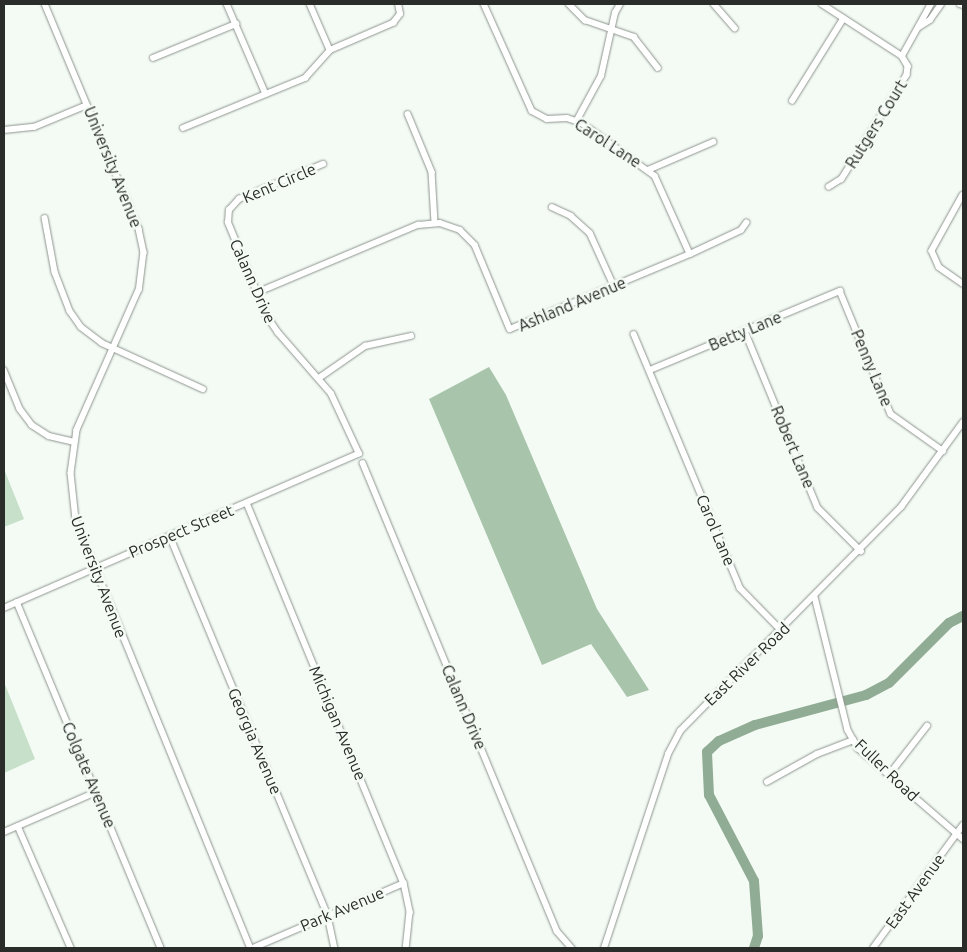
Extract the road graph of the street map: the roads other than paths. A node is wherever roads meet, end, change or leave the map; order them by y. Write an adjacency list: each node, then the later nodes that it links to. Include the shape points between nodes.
1 (45, 4): 23 (street, University Avenue)
2 (228, 4): 13 (street)
3 (310, 4): 17 (street)
4 (398, 4): 17 (street, via 400,14 393,23)
5 (484, 4): 25 (street, Carol Lane, via 532,111 547,119)
6 (569, 4): 15 (street, via 585,20)
7 (620, 4): 15 (street)
8 (714, 4): 16 (street)
9 (822, 4): 12 (street)
10 (931, 4): 14 (street)
11 (941, 4): 14 (street, via 930,20)
12 (843, 20): 18 (street); 22 (street)
13 (236, 24): 19 (street); 21 (street)
14 (919, 27): 18 (street)
15 (612, 28): 20 (street, via 638,40); 25 (street, via 601,76)
16 (735, 28)
17 (330, 50): 21 (street, via 310,75)
18 (902, 56): 31 (street, Rutgers Court, via 908,66 907,75 842,179)
19 (153, 58)
20 (658, 68)
21 (266, 94): 26 (street)
22 (792, 101)
23 (87, 105): 27 (street, via 34,126); 46 (street, University Avenue, via 139,229 144,252 139,290)
24 (408, 114): 35 (street, via 432,172)
25 (577, 120): 30 (street, Carol Lane)
26 (183, 128)
27 (4, 130)
28 (713, 142): 30 (street)
29 (323, 164): 37 (street, Kent Circle, via 239,199 229,210)
30 (648, 170): 38 (street, Carol Lane, via 662,185)
31 (829, 186)
32 (963, 195): 39 (street, via 932,251 939,267)
33 (552, 207): 40 (street, via 576,220 590,233)
34 (45, 218): 46 (street, via 55,272 70,311 86,332)
35 (435, 223): 40 (street, Ashland Avenue, via 456,228 472,242 510,329); 42 (street, Ashland Avenue, via 418,225)
36 (746, 223): 38 (street, Ashland Avenue, via 742,230)
37 (229, 229): 42 (street, Calann Drive)
38 (690, 254): 40 (street, Ashland Avenue)
39 (963, 284)
40 (614, 286)
41 (840, 291): 43 (street, Betty Lane); 53 (street, Penny Lane, via 891,414)
42 (256, 293): 49 (street, Calann Drive, via 278,333)
43 (745, 330): 48 (street, Betty Lane); 58 (street, Robert Lane, via 818,508)
44 (634, 334): 48 (street, Carol Lane)
45 (411, 336): 49 (street, via 364,346)
46 (112, 348): 50 (street); 52 (street, University Avenue, via 82,415)
47 (4, 370): 52 (street, via 20,409 32,425 49,436)
48 (650, 370): 63 (street, Carol Lane, via 740,588)
49 (319, 378): 54 (street, Calann Drive, via 339,408)
50 (202, 389)
51 (963, 422): 53 (street, East River Road)
52 (74, 442): 59 (street, University Avenue, via 70,473 73,505)
53 (943, 451): 58 (street, East River Road, via 901,507)
54 (359, 454): 56 (street, Prospect Street)
55 (362, 463): 81 (street, Calann Drive, via 557,931)
56 (247, 503): 57 (street, Prospect Street); 74 (street, Michigan Avenue)
57 (170, 536): 59 (street, Prospect Street); 75 (street, Georgia Avenue)
58 (861, 551): 60 (street, East River Road)
59 (94, 569): 61 (street, Prospect Street); 78 (street, University Avenue)
60 (815, 597): 63 (street, East River Road); 65 (street, Fuller Road, via 844,716)
61 (17, 602): 62 (street, Prospect Street); 68 (street, Colgate Avenue)
62 (4, 608)
63 (781, 630): 82 (street, East River Road, via 689,721 674,742)
64 (928, 726): 66 (street)
65 (854, 740): 66 (street, Fuller Road); 67 (street, via 817,754)
66 (889, 775): 72 (street, Fuller Road)
67 (767, 782)
68 (96, 792): 70 (street); 77 (street, Colgate Avenue)
69 (963, 825): 72 (street, East Avenue)
70 (18, 826): 71 (street); 76 (street)
71 (4, 832)
72 (957, 834): 73 (street, Fuller Road); 83 (street, East Avenue)
73 (963, 839)
74 (404, 883): 75 (street, Park Avenue); 80 (street, Michigan Avenue, via 410,912)
75 (328, 916): 78 (street, Park Avenue); 79 (street, Georgia Avenue)
76 (71, 948)
77 (161, 948)
78 (252, 948)
79 (334, 948)
80 (406, 948)
81 (572, 948)
82 (604, 948)
83 (874, 948)

